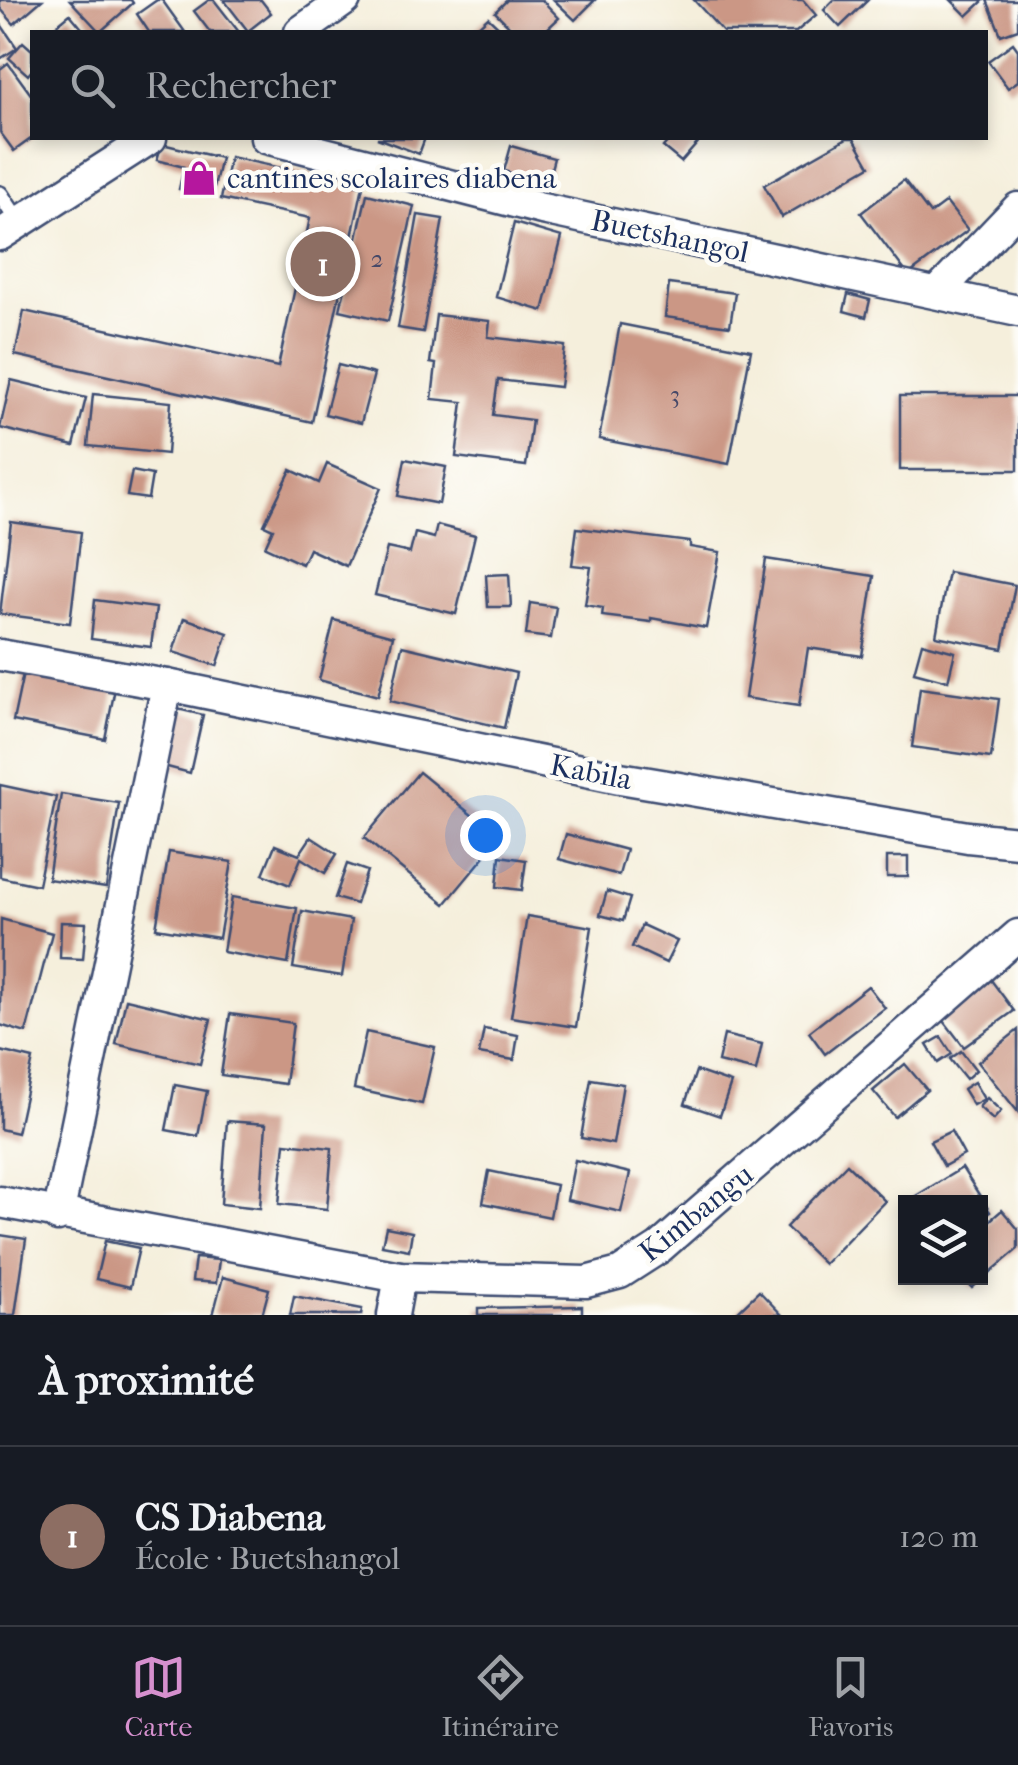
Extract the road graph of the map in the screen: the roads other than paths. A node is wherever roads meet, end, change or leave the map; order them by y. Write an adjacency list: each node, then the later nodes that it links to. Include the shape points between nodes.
1 (345, 0): 2 (street)
2 (306, 18)
3 (148, 140): 7 (street)
4 (274, 140): 8 (street, Buetshangol, via 542,209)
5 (0, 194): 7 (lane)
6 (1008, 218): 8 (street); 9 (street)
7 (9, 228)
8 (938, 292): 9 (street, Buetshangol)
9 (975, 302): 10 (street, Buetshangol)
10 (1018, 311)
11 (0, 655): 12 (street, Kabila)
12 (167, 685): 13 (street, Kabila, via 620,778); 16 (street)
13 (1018, 842)
14 (1018, 935): 17 (street, Kimbangu, via 659,1248 620,1273 586,1282)
15 (0, 1202): 16 (street, Kimbangu)
16 (58, 1216): 17 (street, Kimbangu)
17 (400, 1277): 18 (street)
18 (393, 1315)

